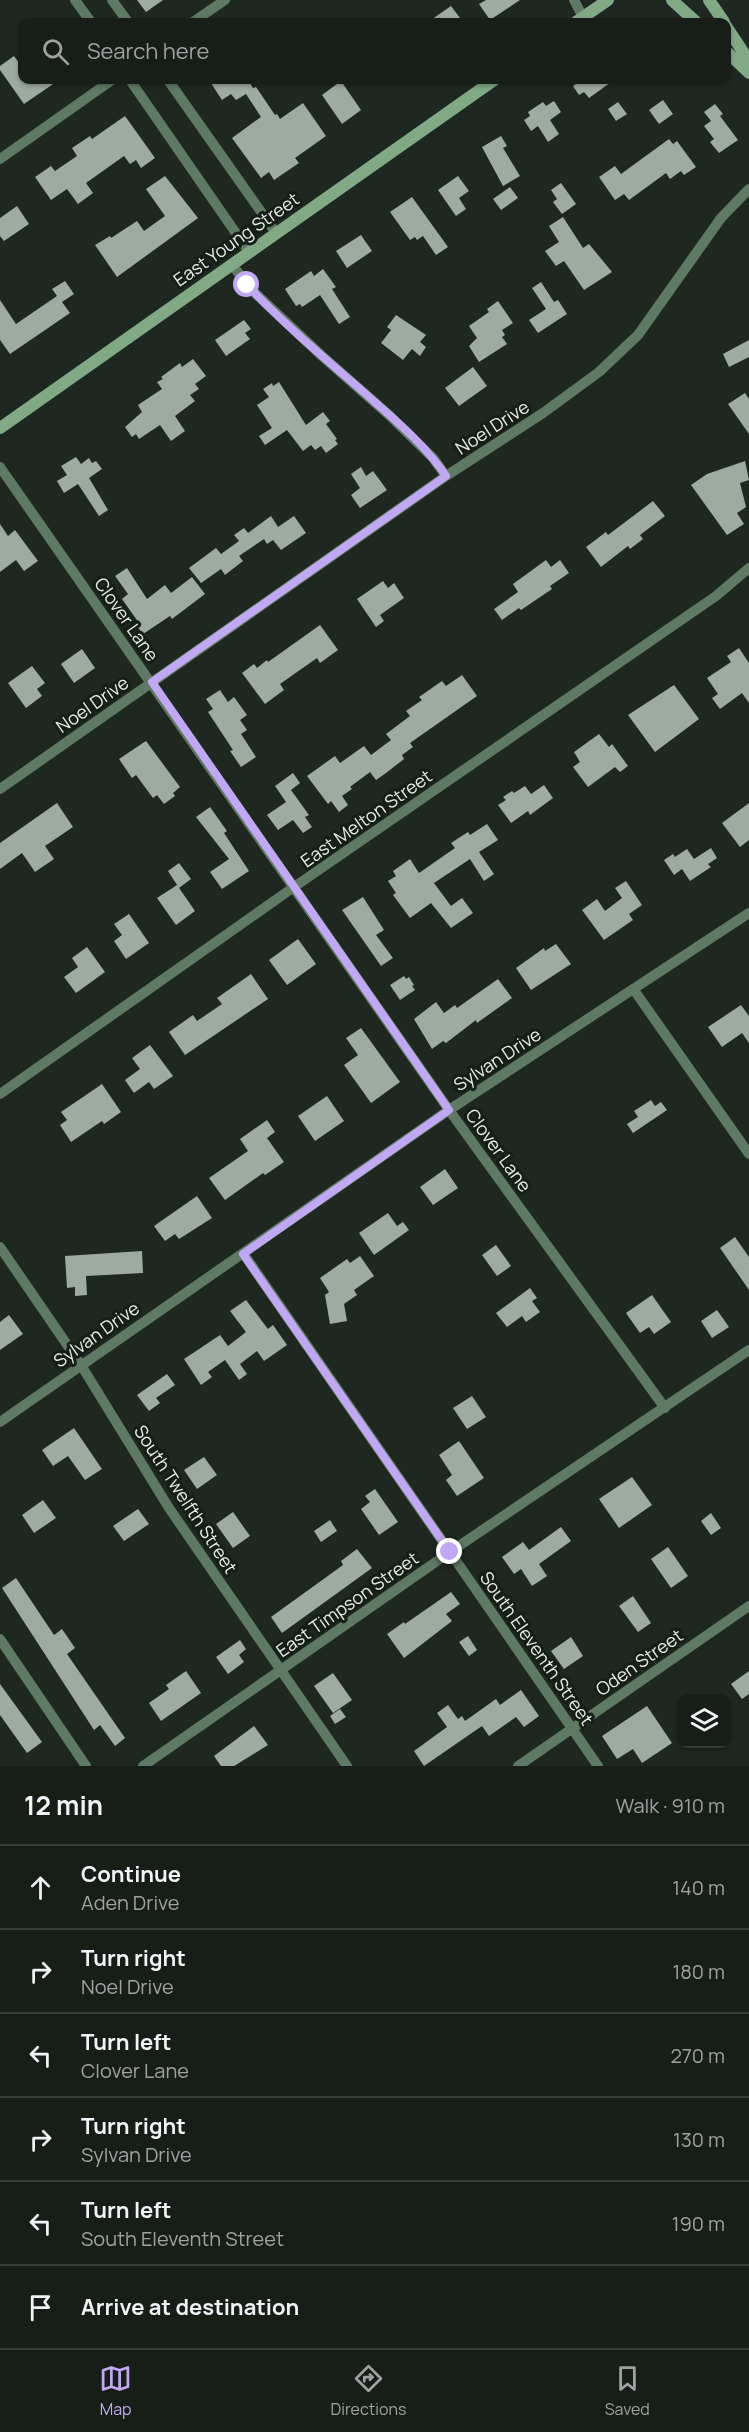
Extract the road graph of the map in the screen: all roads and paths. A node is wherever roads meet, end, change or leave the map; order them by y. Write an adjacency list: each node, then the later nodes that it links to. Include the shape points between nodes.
1 (75, 0): 8 (street)
2 (112, 0): 9 (street)
3 (225, 0): 10 (street)
4 (574, 0): 11 (street)
5 (608, 0): 12 (street)
6 (672, 0): 13 (street)
7 (709, 0): 14 (street)
8 (88, 18)
9 (125, 18)
10 (199, 18)
11 (579, 18)
12 (583, 18)
13 (692, 18)
14 (721, 18)
15 (731, 33): 17 (street)
16 (731, 56): 18 (street)
17 (749, 61)
18 (749, 73)
19 (106, 84): 23 (street)
20 (133, 84): 26 (street)
21 (171, 84): 25 (street)
22 (488, 84): 25 (street, East Young Street)
23 (0, 159)
24 (749, 189): 30 (street, Noel Drive, via 721,218 655,314 610,364)
25 (276, 233): 26 (street, East Young Street)
26 (249, 252): 27 (street, East Young Street)
27 (231, 264): 28 (street, East Young Street); 30 (street, via 256,294 389,415)
28 (0, 428)
29 (0, 467): 32 (street, Clover Lane)
30 (446, 476): 32 (street, Noel Drive)
31 (749, 568): 34 (street, East Melton Street, via 710,600)
32 (152, 682): 33 (street, Noel Drive); 34 (street, Clover Lane)
33 (0, 789)
34 (294, 887): 37 (street, East Melton Street); 38 (street, Clover Lane)
35 (749, 913): 36 (street, Sylvan Drive)
36 (634, 990): 38 (street, Sylvan Drive); 39 (street)
37 (0, 1094)
38 (449, 1110): 41 (street, Sylvan Drive); 44 (street, Clover Lane)
39 (749, 1154)
40 (0, 1247): 43 (street, South Twelfth Street)
41 (243, 1254): 43 (street, Sylvan Drive); 46 (street, South Eleventh Street)
42 (749, 1350): 44 (street, East Timpson Street)
43 (81, 1365): 45 (street, Sylvan Drive); 49 (street, South Twelfth Street, via 169,1508)
44 (664, 1408): 46 (street, East Timpson Street)
45 (0, 1422)
46 (450, 1552): 49 (street, East Timpson Street); 50 (street, South Eleventh Street)
47 (749, 1606): 50 (street, Oden Street)
48 (0, 1639): 51 (street)
49 (281, 1671): 52 (street, East Timpson Street); 53 (street, South Twelfth Street)
50 (573, 1728): 54 (street, Oden Street); 55 (street, South Eleventh Street)
51 (86, 1766)
52 (143, 1766)
53 (347, 1766)
54 (518, 1766)
55 (598, 1766)

